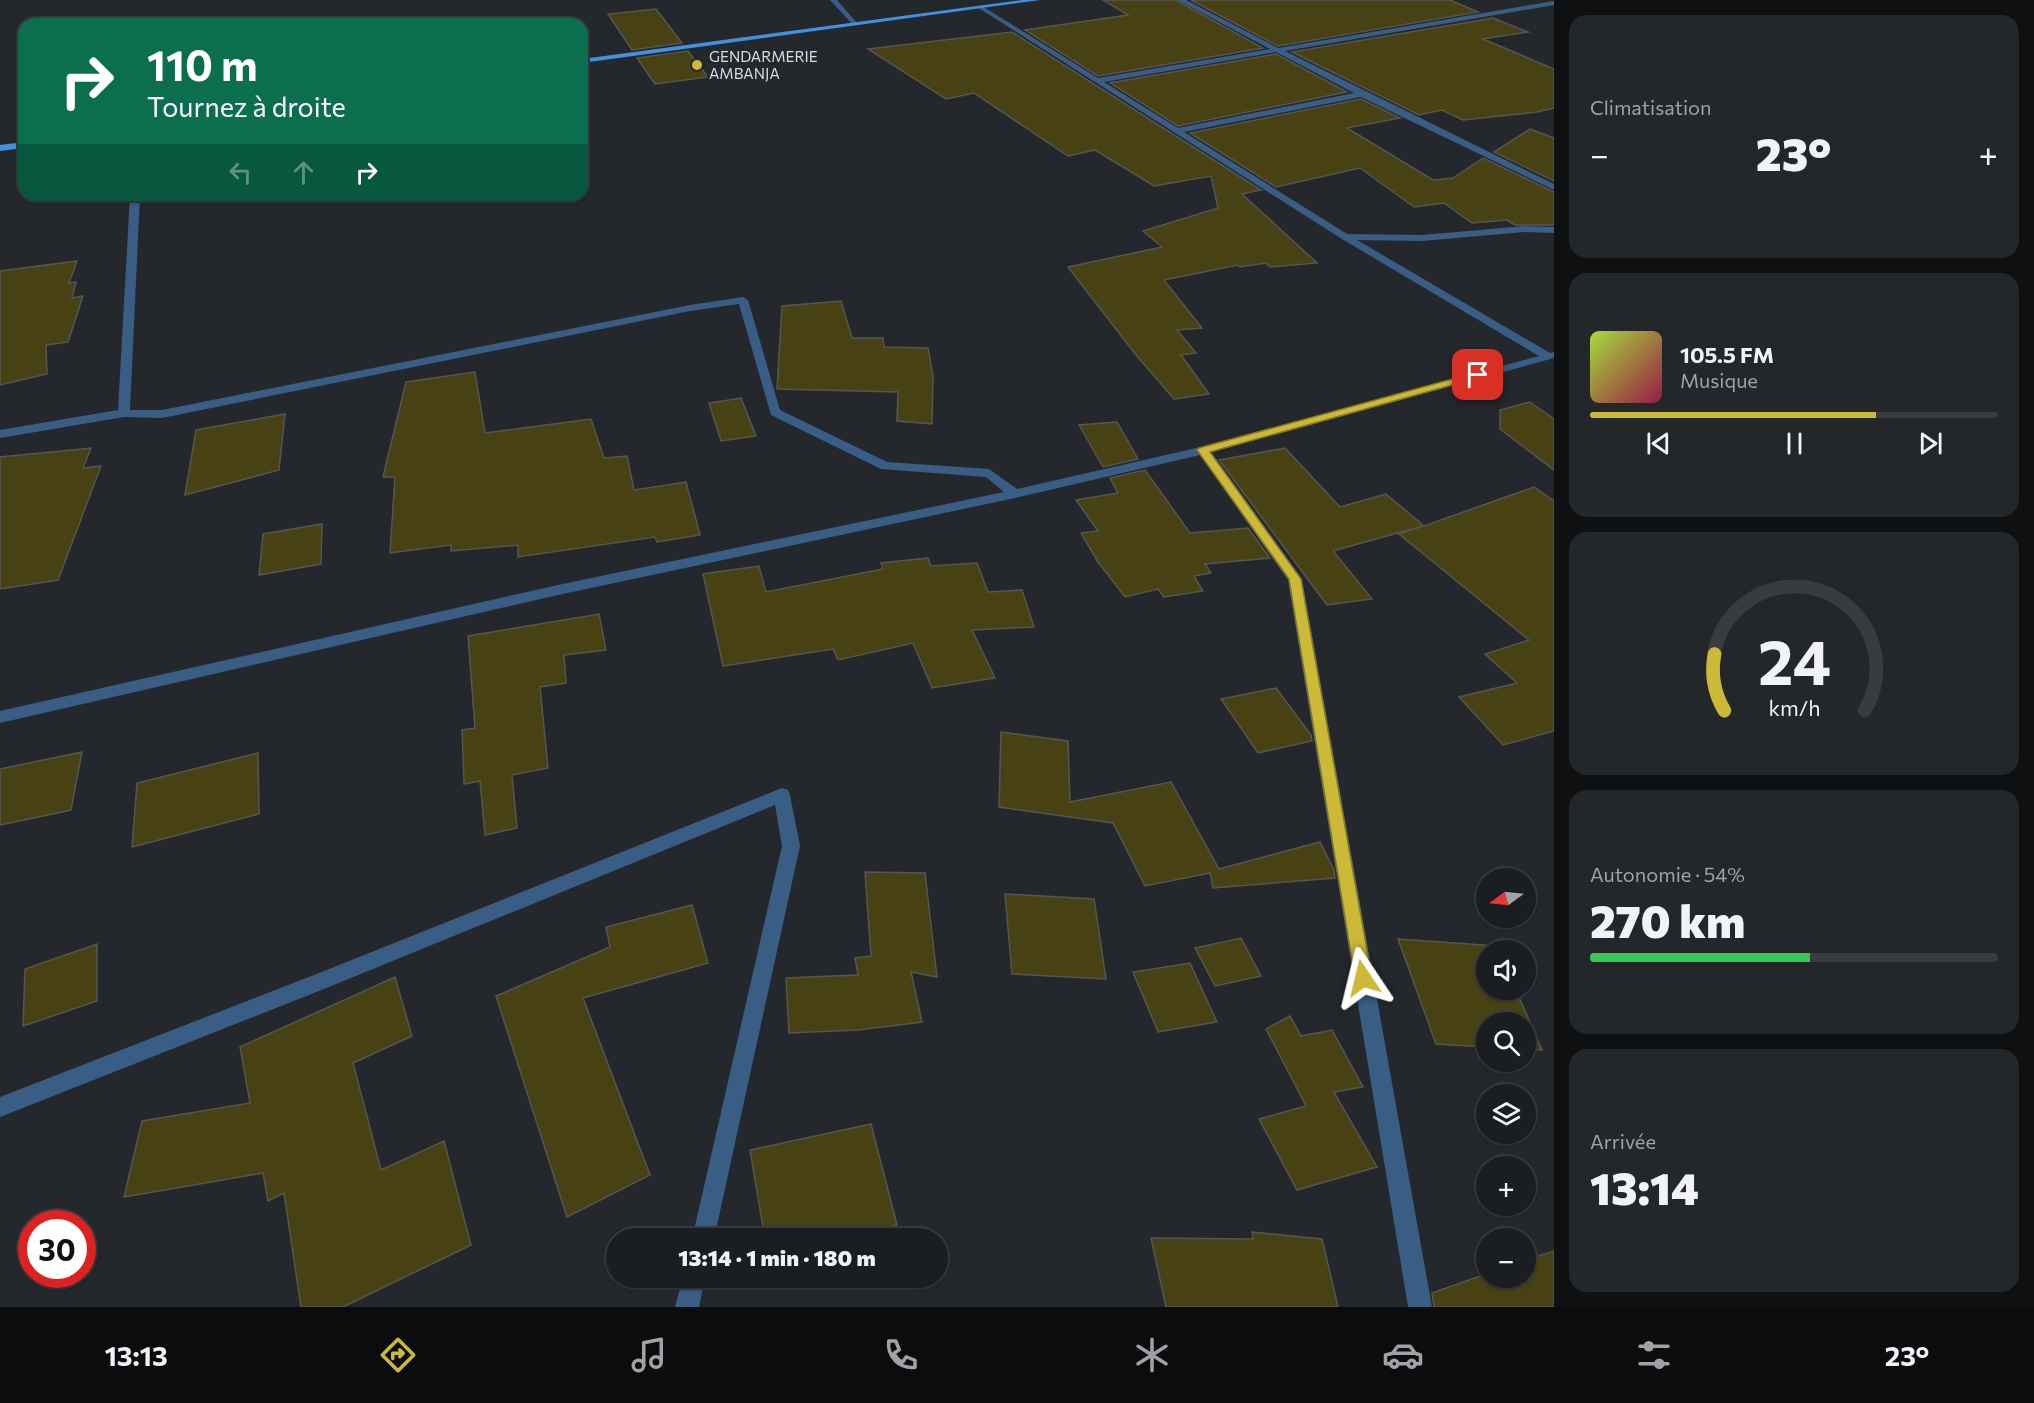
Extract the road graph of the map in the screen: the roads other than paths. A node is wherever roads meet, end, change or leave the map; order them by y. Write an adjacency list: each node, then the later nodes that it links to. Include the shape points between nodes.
1 (833, 0): 6 (street)
2 (1036, 0): 5 (main road)
3 (1181, 0): 7 (street)
4 (1554, 3): 7 (street)
5 (980, 7): 6 (main road); 9 (street)
6 (855, 24): 8 (main road)
7 (1279, 50): 9 (street); 10 (street)
8 (588, 60)
9 (1096, 81): 11 (street)
10 (1362, 94): 11 (street); 14 (street)
11 (1176, 130): 17 (street)
12 (18, 146): 13 (main road)
13 (0, 148)
14 (1554, 187)
15 (135, 201): 19 (street)
16 (1554, 230): 17 (street, via 1422,238)
17 (1345, 237): 18 (street)
18 (1550, 355): 21 (street)
19 (124, 413): 20 (street); 22 (street, via 162,414 743,300 775,412 885,466 989,473)
20 (0, 434)
21 (1203, 450): 22 (street); 28 (street, via 1295,579)
22 (1015, 494): 23 (street, via 547,593)
23 (0, 717)
24 (0, 1107): 25 (street, via 782,795 791,846)
25 (704, 1228)
26 (692, 1288): 27 (street)
27 (687, 1307)
28 (1420, 1307)

